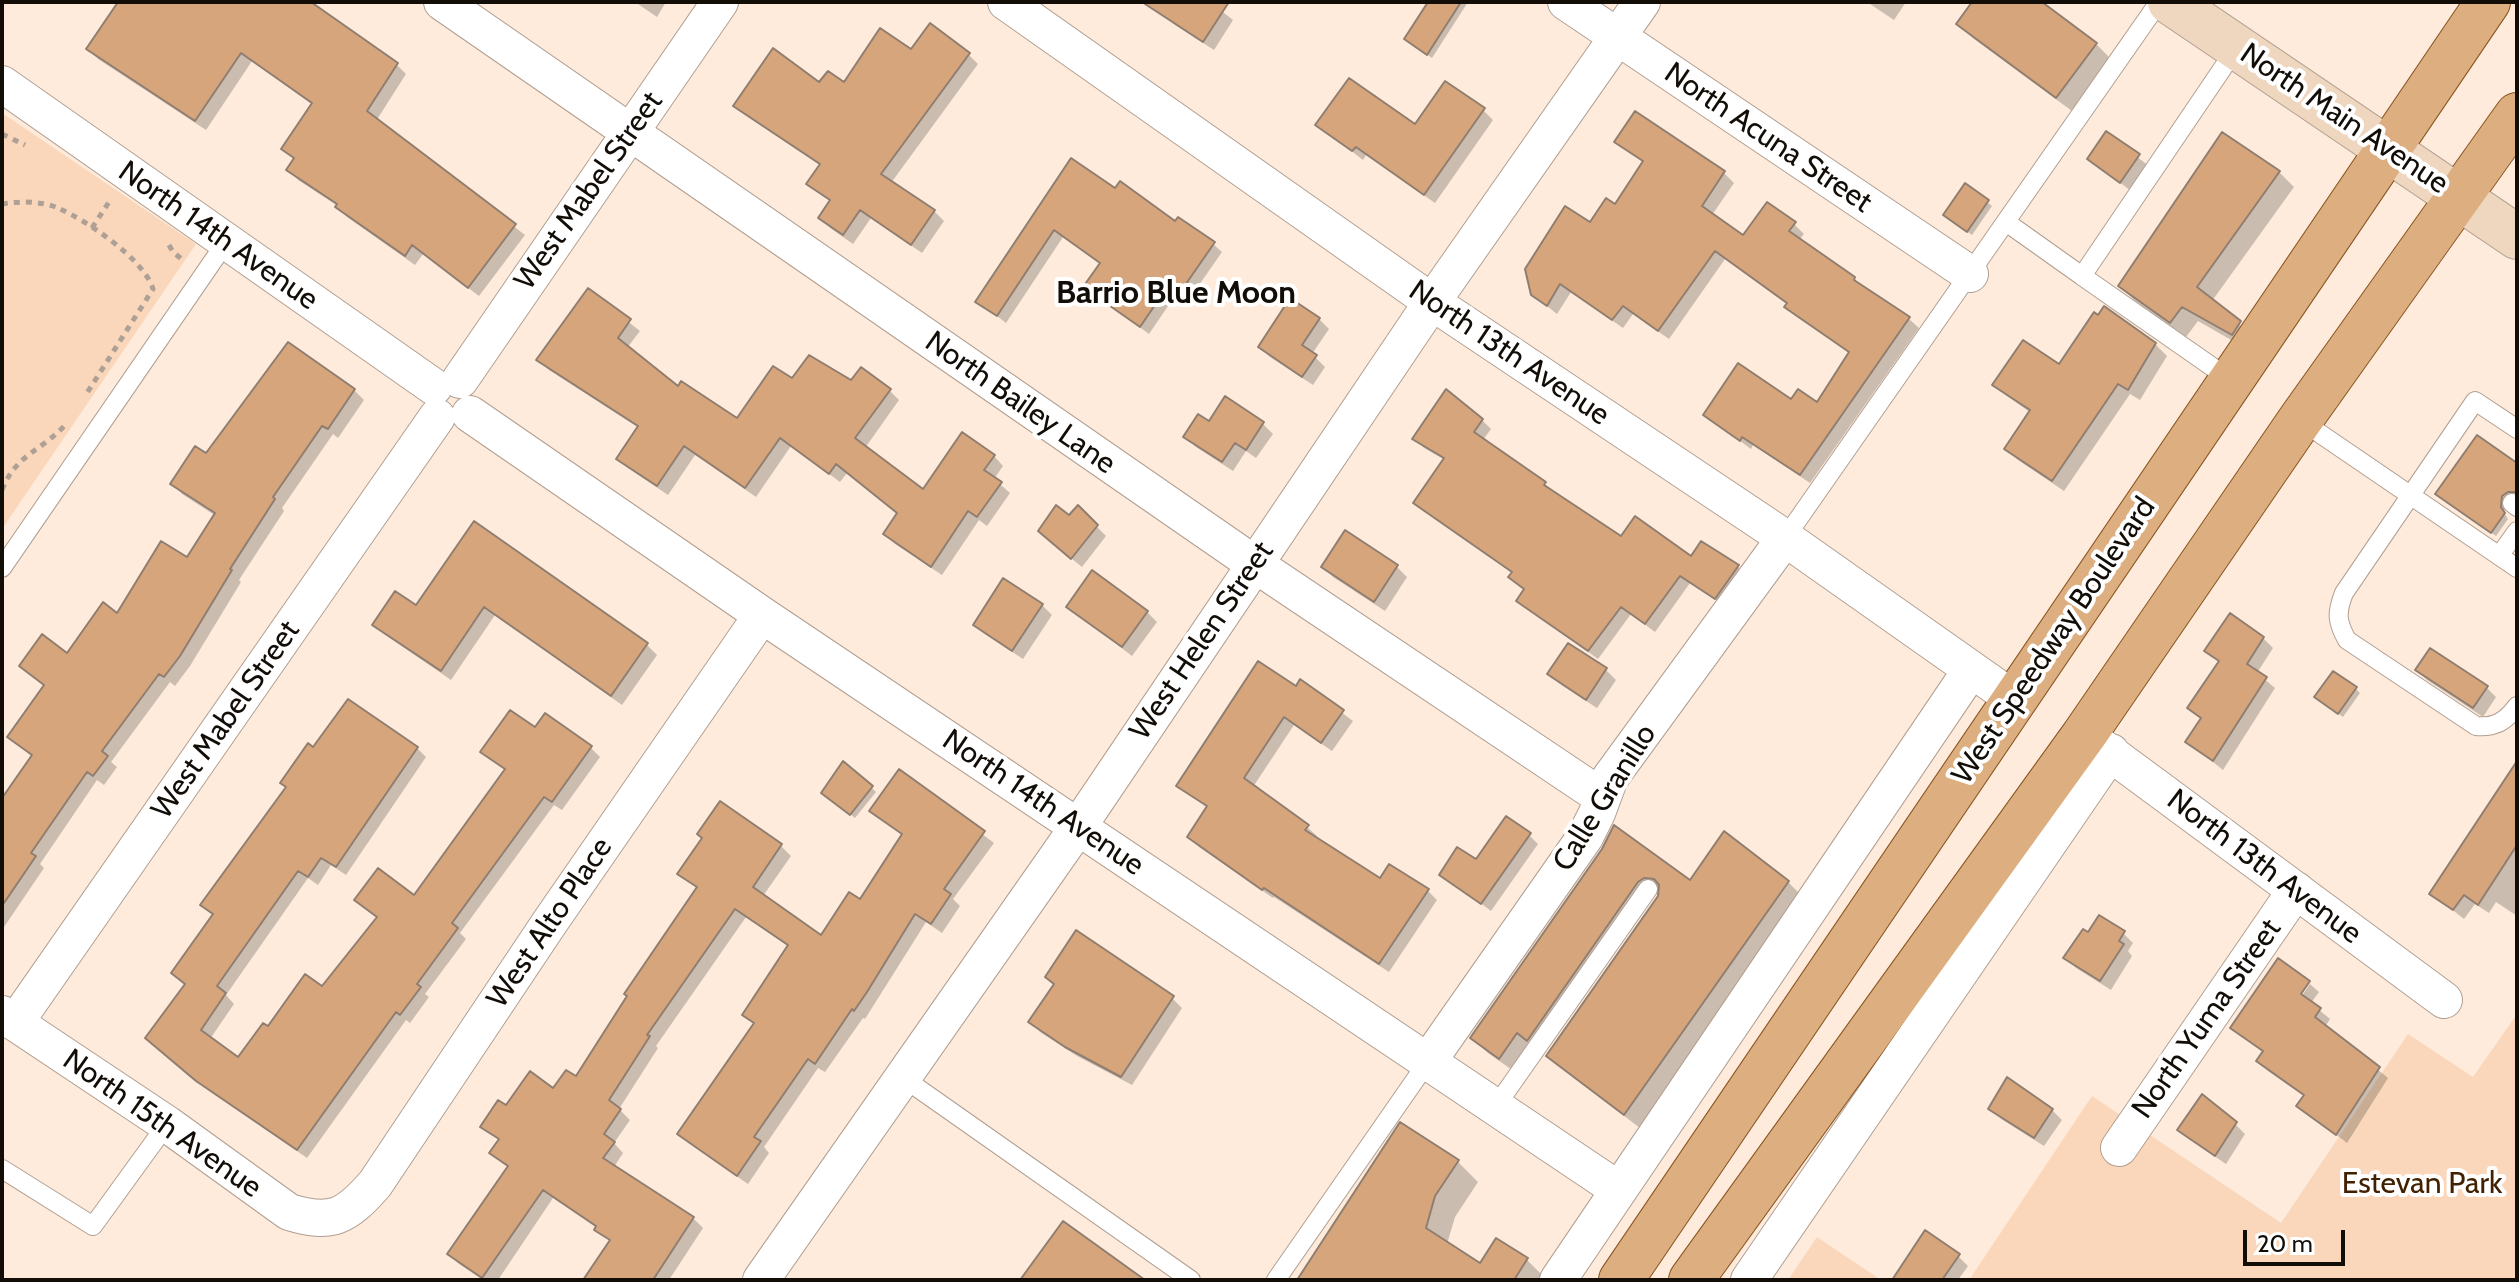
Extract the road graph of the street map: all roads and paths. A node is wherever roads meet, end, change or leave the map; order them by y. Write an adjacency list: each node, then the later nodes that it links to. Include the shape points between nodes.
1 (442, 2): 13 (street, North Bailey Lane)
2 (720, 2): 13 (street, West Mabel Street)
3 (1006, 2): 24 (street, North 13th Avenue)
4 (1566, 2): 9 (street, North Acuna Street)
5 (1642, 2): 9 (street, West Helen Street)
6 (2159, 2): 18 (lane)
7 (2170, 2): 10 (main road, North Main Avenue)
8 (2488, 2): 14 (main road, West Speedway Boulevard)
9 (1617, 38): 22 (street, North Acuna Street); 24 (street, West Helen Street)
10 (2237, 47): 14 (main road, North Main Avenue); 23 (lane)
11 (2, 84): 21 (street, North 14th Avenue)
12 (2517, 115): 16 (main road)
13 (629, 133): 27 (street, West Mabel Street); 38 (street, North Bailey Lane)
14 (2386, 148): 16 (main road, North Main Avenue); 25 (main road, West Speedway Boulevard)
15 (113, 197): 19 (path)
16 (2461, 197): 20 (main road, North Main Avenue); 29 (main road)
17 (2, 204): 19 (path, via 56,207)
18 (2006, 222): 22 (lane); 23 (lane)
19 (92, 228): 26 (path, via 149,277 153,289)
20 (2517, 237)
21 (226, 242): 27 (street, North 14th Avenue); 39 (lane)
22 (1970, 274): 36 (lane)
23 (2082, 276): 25 (lane)
24 (1432, 302): 36 (street, North 13th Avenue); 38 (street, West Helen Street)
25 (2231, 380): 43 (main road, West Speedway Boulevard)
26 (83, 399)
27 (450, 400): 41 (street, North 14th Avenue); 51 (street, West Mabel Street)
28 (74, 412): 33 (path, via 50,442 14,466)
29 (2300, 420): 34 (lane); 45 (main road)
30 (2517, 429): 31 (lane, via 2475,401)
31 (2439, 454): 32 (lane); 34 (lane)
32 (2456, 465)
33 (2, 490)
34 (2411, 497): 37 (lane); 44 (lane, via 2344,593 2336,611 2338,625 2347,640 2476,726 2502,723)
35 (2517, 531): 37 (lane)
36 (1785, 538): 42 (street, North 13th Avenue); 46 (street, Calle Granillo, via 1610,778)
37 (2499, 556): 40 (lane)
38 (1253, 563): 46 (street, North Bailey Lane); 47 (street, West Helen Street)
39 (2, 568)
40 (2517, 568)
41 (762, 615): 47 (street, North 14th Avenue); 59 (street, West Alto Place, via 375,1184 347,1212)
42 (1971, 670): 43 (street, North 13th Avenue); 58 (street, West Speedway Boulevard)
43 (2015, 700): 64 (main road, West Speedway Boulevard)
44 (2517, 706)
45 (2097, 743): 49 (street, North 13th Avenue); 65 (main road); 66 (street)
46 (1602, 797): 52 (street, Calle Granillo, via 1585,837)
47 (1078, 827): 52 (street, North 14th Avenue); 53 (street, West Helen Street)
48 (1648, 889): 54 (lane)
49 (2296, 890): 50 (street, North 13th Avenue); 56 (street, North Yuma Street)
50 (2444, 1000)
51 (9, 1018): 55 (street, North 15th Avenue)
52 (1429, 1060): 54 (street, North 14th Avenue); 62 (lane)
53 (902, 1077): 60 (street, West Helen Street); 61 (lane)
54 (1496, 1106): 58 (street, North 14th Avenue)
55 (167, 1124): 57 (lane, via 93,1226); 59 (street, North 15th Avenue, via 289,1212)
56 (2119, 1148)
57 (2, 1169)
58 (1619, 1190): 63 (street, West Speedway Boulevard)
59 (328, 1219)
60 (772, 1276)
61 (1191, 1280)
62 (1276, 1280)
63 (1558, 1280)
64 (1621, 1280)
65 (1691, 1280)
66 (1749, 1280)

